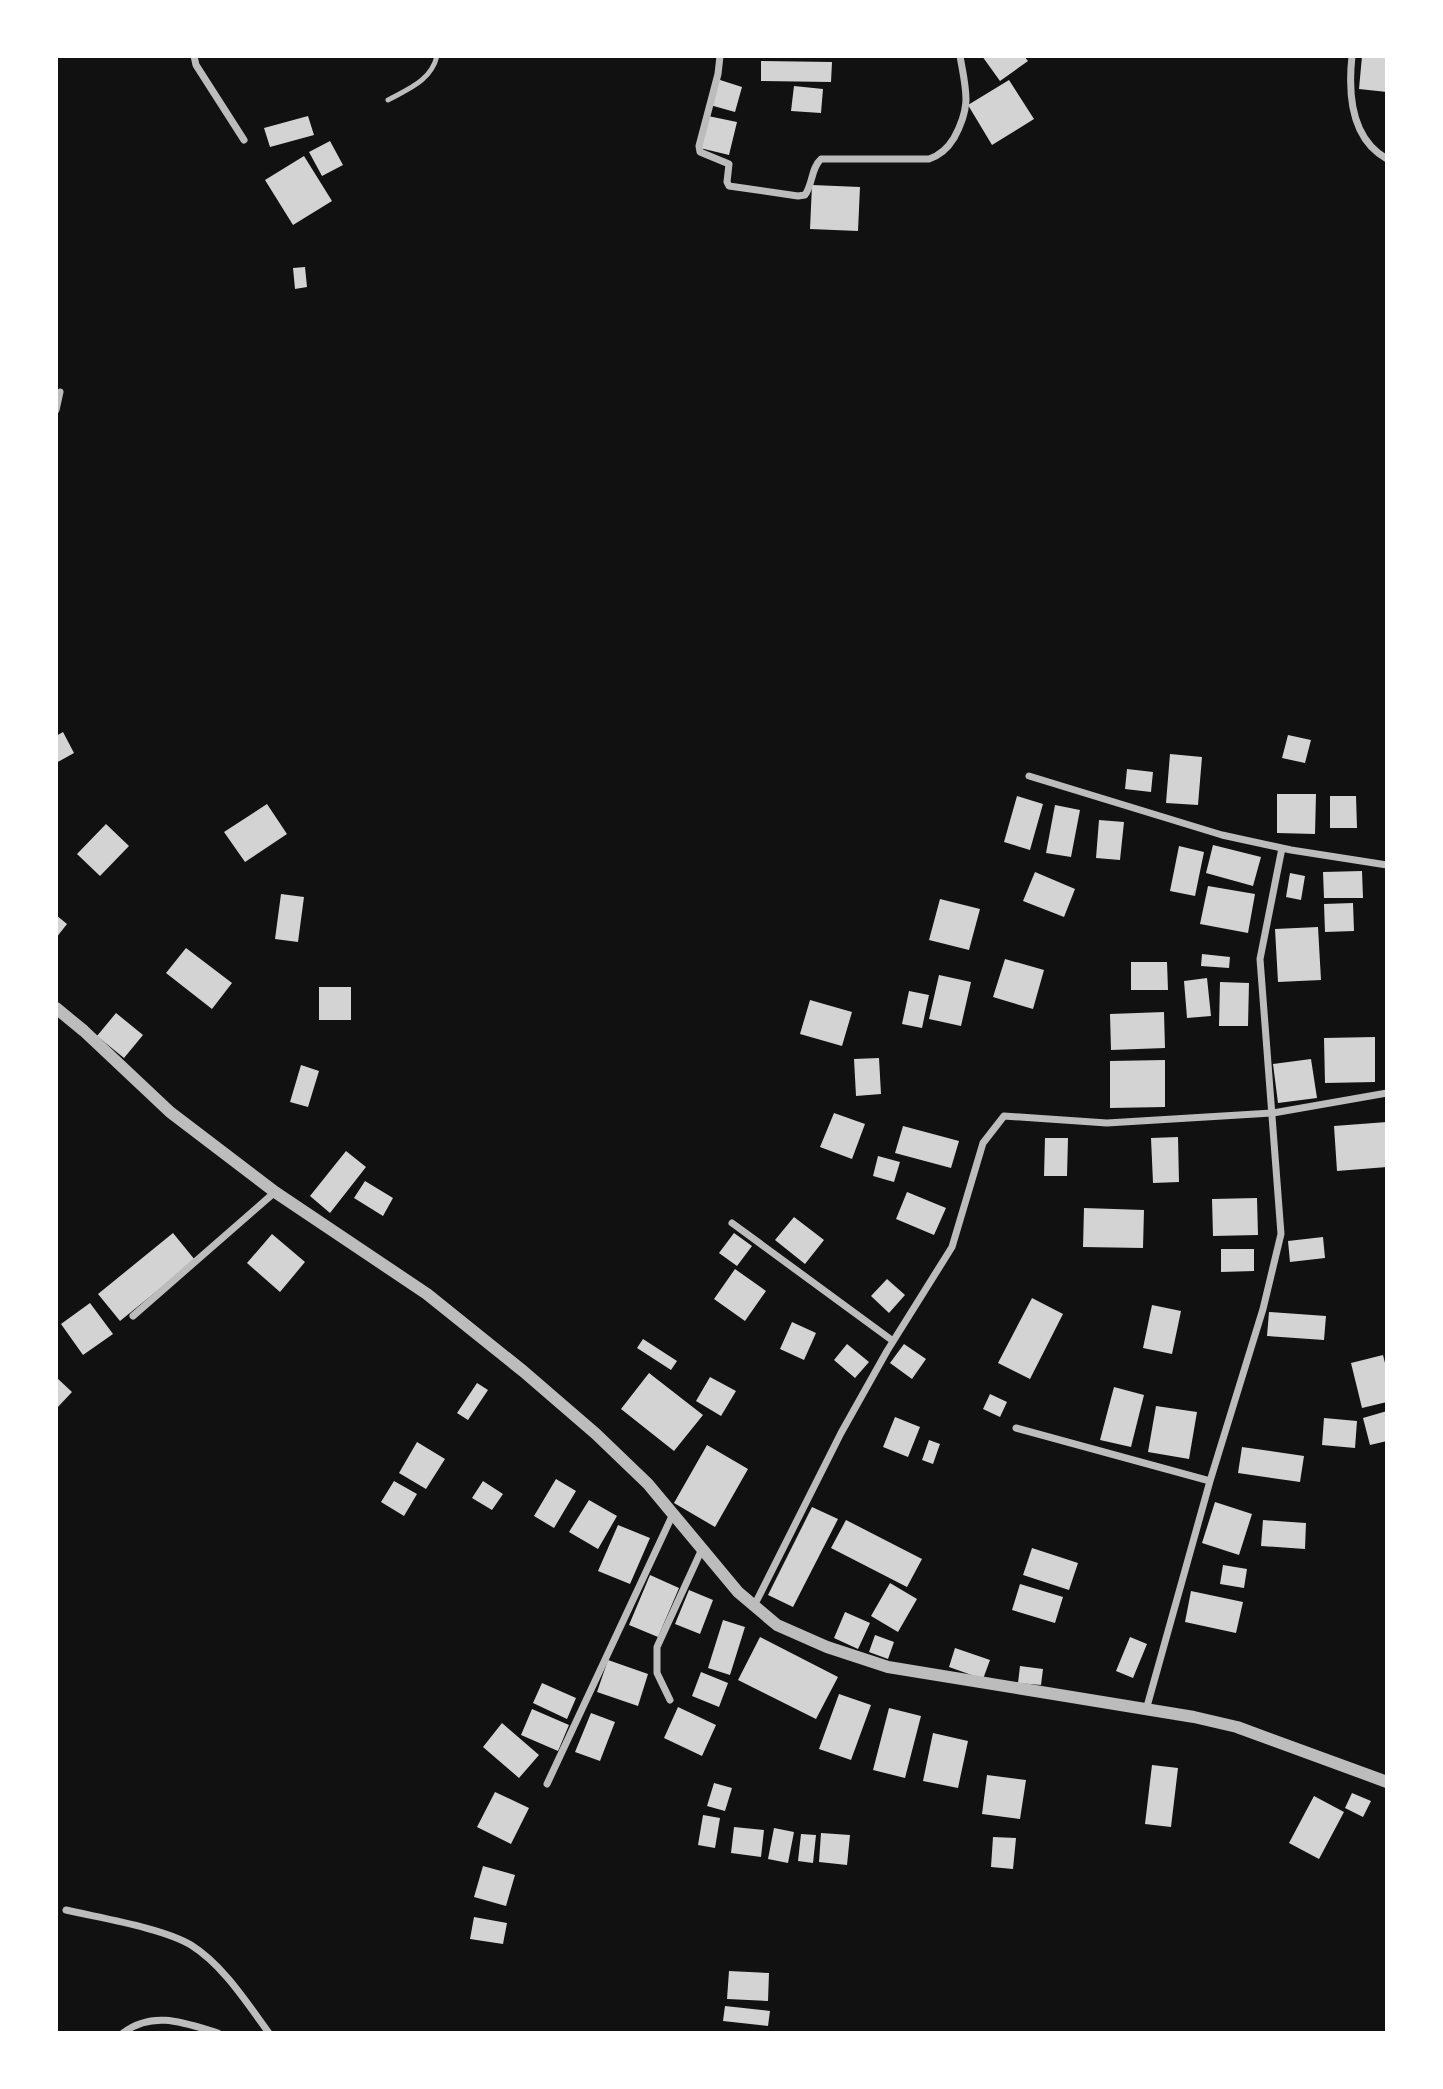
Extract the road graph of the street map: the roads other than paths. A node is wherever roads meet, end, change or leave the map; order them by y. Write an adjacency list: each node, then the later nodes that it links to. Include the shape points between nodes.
1 (194, 56): 7 (street)
2 (437, 56): 6 (lane, via 427,76)
3 (720, 56): 4 (street, via 700,152 729,164 729,186 798,196 808,191 821,159 923,159 942,154 964,118)
4 (960, 56)
5 (1352, 56): 8 (street, via 1352,109 1361,132)
6 (388, 100)
7 (244, 140)
8 (1387, 159)
9 (60, 392): 10 (street)
10 (56, 410)
11 (1028, 776): 12 (street, via 1222,835)
12 (1282, 848): 13 (street); 16 (street, via 1260,959)
13 (1387, 865)
14 (56, 1008): 17 (street, via 170,1112)
15 (1387, 1093): 16 (street)
16 (1273, 1114): 20 (street, via 1107,1123 1004,1116 983,1143 952,1247); 22 (street, via 1281,1234)
17 (275, 1192): 19 (street); 23 (street, via 427,1294 523,1371 596,1434)
18 (732, 1223): 20 (street)
19 (133, 1316)
20 (893, 1341): 25 (street)
21 (1016, 1428): 22 (street)
22 (1210, 1481): 27 (street)
23 (673, 1514): 24 (street); 29 (street)
24 (702, 1549): 25 (street); 26 (street, via 657,1647 657,1673)
25 (754, 1605): 27 (street, via 777,1625 888,1667)
26 (670, 1700)
27 (1146, 1710): 28 (street, via 1237,1727)
28 (1387, 1782)
29 (547, 1784)
30 (66, 1910): 33 (street, via 189,1943 241,1995)
31 (123, 2033): 32 (street, via 152,2019)
32 (218, 2033)
33 (269, 2033)

